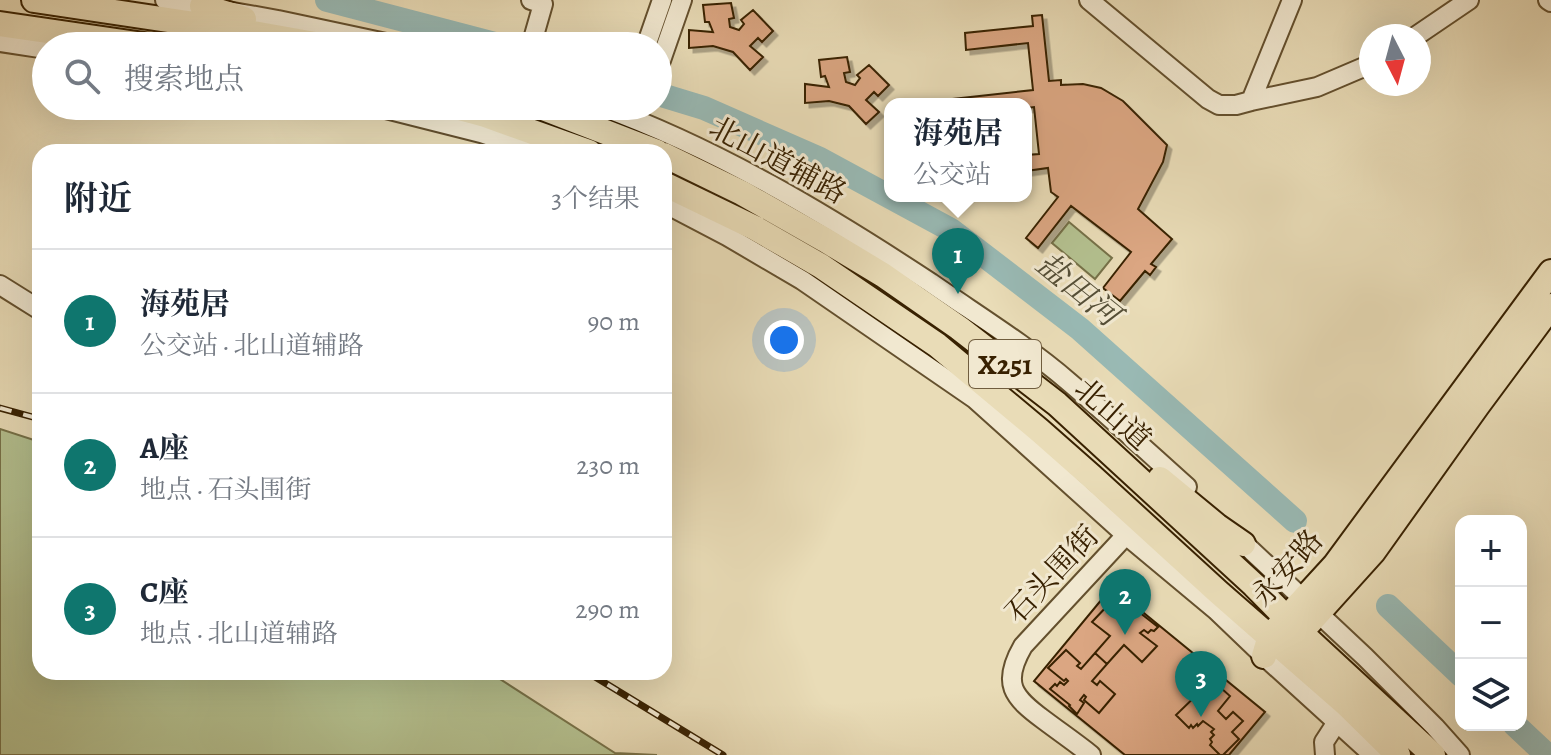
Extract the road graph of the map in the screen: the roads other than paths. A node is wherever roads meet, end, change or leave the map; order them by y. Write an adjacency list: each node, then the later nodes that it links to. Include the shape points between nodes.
1 (34, 0): 12 (main road)
2 (165, 0): 9 (street)
3 (662, 0): 16 (street)
4 (682, 0): 17 (street)
5 (1089, 0): 22 (street, via 1208,99 1219,105)
6 (1292, 0): 22 (street)
7 (1469, 0): 11 (street)
8 (537, 2): 15 (street)
9 (202, 6): 13 (main road); 14 (street)
10 (0, 24): 18 (main road)
11 (1431, 26)
12 (248, 32)
13 (284, 32)
14 (331, 32)
15 (533, 32)
16 (651, 32)
17 (671, 32)
18 (32, 38)
19 (0, 42): 20 (street)
20 (32, 42)
21 (1359, 70): 22 (street, via 1317,87)
22 (1251, 101)
23 (429, 120): 29 (street)
24 (499, 120): 30 (main road)
25 (587, 120): 28 (main road)
26 (628, 120): 28 (street, 北山道辅路)
27 (650, 120): 28 (street)
28 (657, 140)
29 (515, 144)
30 (567, 144)
31 (672, 146): 42 (street, 北山道辅路, via 770,185 1008,336 1067,380)
32 (672, 159): 40 (main road, 北山道 / X251, via 883,275 1057,404)
33 (672, 188): 39 (main road, 北山道 / X251, via 821,266 937,345)
34 (672, 207): 39 (street, via 802,280)
35 (1551, 272): 43 (main road, 永安路, via 1335,565)
36 (0, 285): 37 (street)
37 (32, 305)
38 (1551, 306): 43 (main road, 永安路, via 1373,552)
39 (980, 393): 41 (street); 44 (main road, 北山道 / X251, via 1040,431 1218,592)
40 (1095, 441): 42 (main road, via 1154,474); 44 (main road, 北山道 / X251, via 1254,585)
41 (1126, 535): 44 (street, via 1209,604); 46 (street, 石头围街, via 1023,646 1011,677 1022,704)
42 (1243, 544): 43 (street, 北山道辅路)
43 (1312, 607): 44 (main road, 永安路); 51 (street, 北山道辅路)
44 (1281, 638): 45 (street); 49 (main road, 北山道 / X251); 50 (main road, 北山道 / X251)
45 (1337, 722): 47 (street, via 1324,742); 48 (street)
46 (1091, 755)
47 (1325, 755)
48 (1373, 755)
49 (1398, 755)
50 (1433, 755)
51 (1460, 755)

